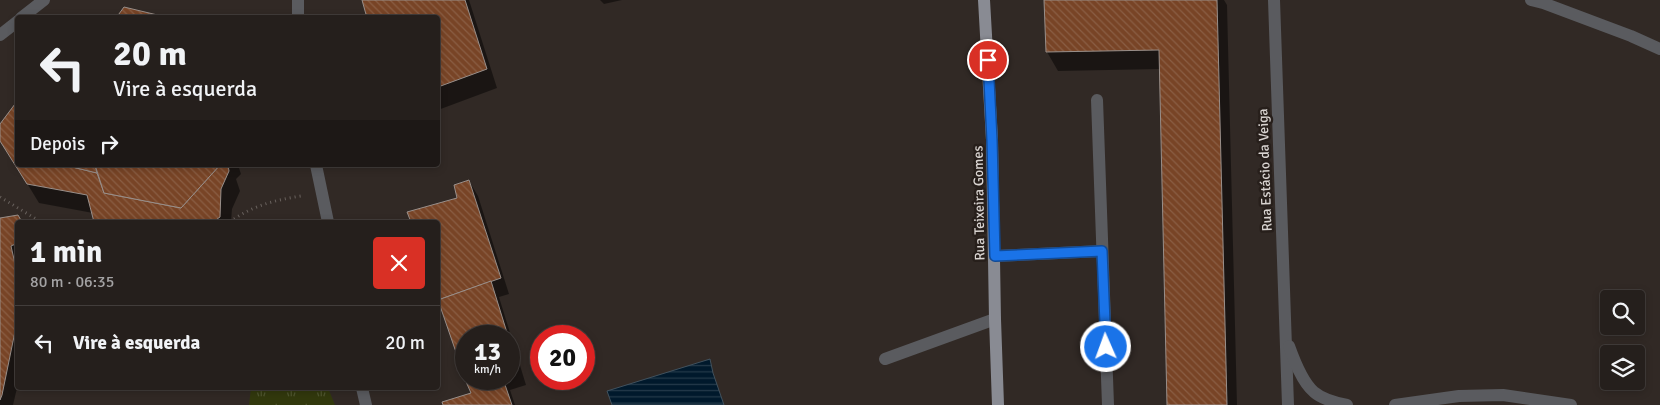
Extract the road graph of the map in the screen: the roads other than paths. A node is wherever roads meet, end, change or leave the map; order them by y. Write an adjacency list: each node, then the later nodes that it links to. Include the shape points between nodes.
1 (44, 0): 6 (street)
2 (298, 0): 7 (street)
3 (984, 0): 15 (main road, Rua Teixeira Gomes)
4 (1274, 0): 17 (street, Rua Estácio da Veiga)
5 (1530, 0): 10 (street)
6 (26, 15)
7 (298, 15)
8 (15, 23): 9 (street)
9 (0, 34)
10 (1660, 49)
11 (1097, 100): 14 (street)
12 (316, 167): 13 (street)
13 (328, 220)
14 (1102, 251): 15 (street); 22 (street)
15 (995, 256): 16 (main road, Rua Teixeira Gomes)
16 (995, 319): 18 (street); 21 (main road, Rua Teixeira Gomes)
17 (1286, 339): 23 (street, Rua Estácio da Veiga); 24 (street, Rua Estácio da Veiga, via 1300,372 1313,392)
18 (885, 359)
19 (362, 390): 20 (street)
20 (366, 405)
21 (998, 405)
22 (1108, 405)
23 (1288, 405)
24 (1347, 405)
25 (1395, 405): 26 (street, via 1459,396 1503,395)
26 (1571, 405)

